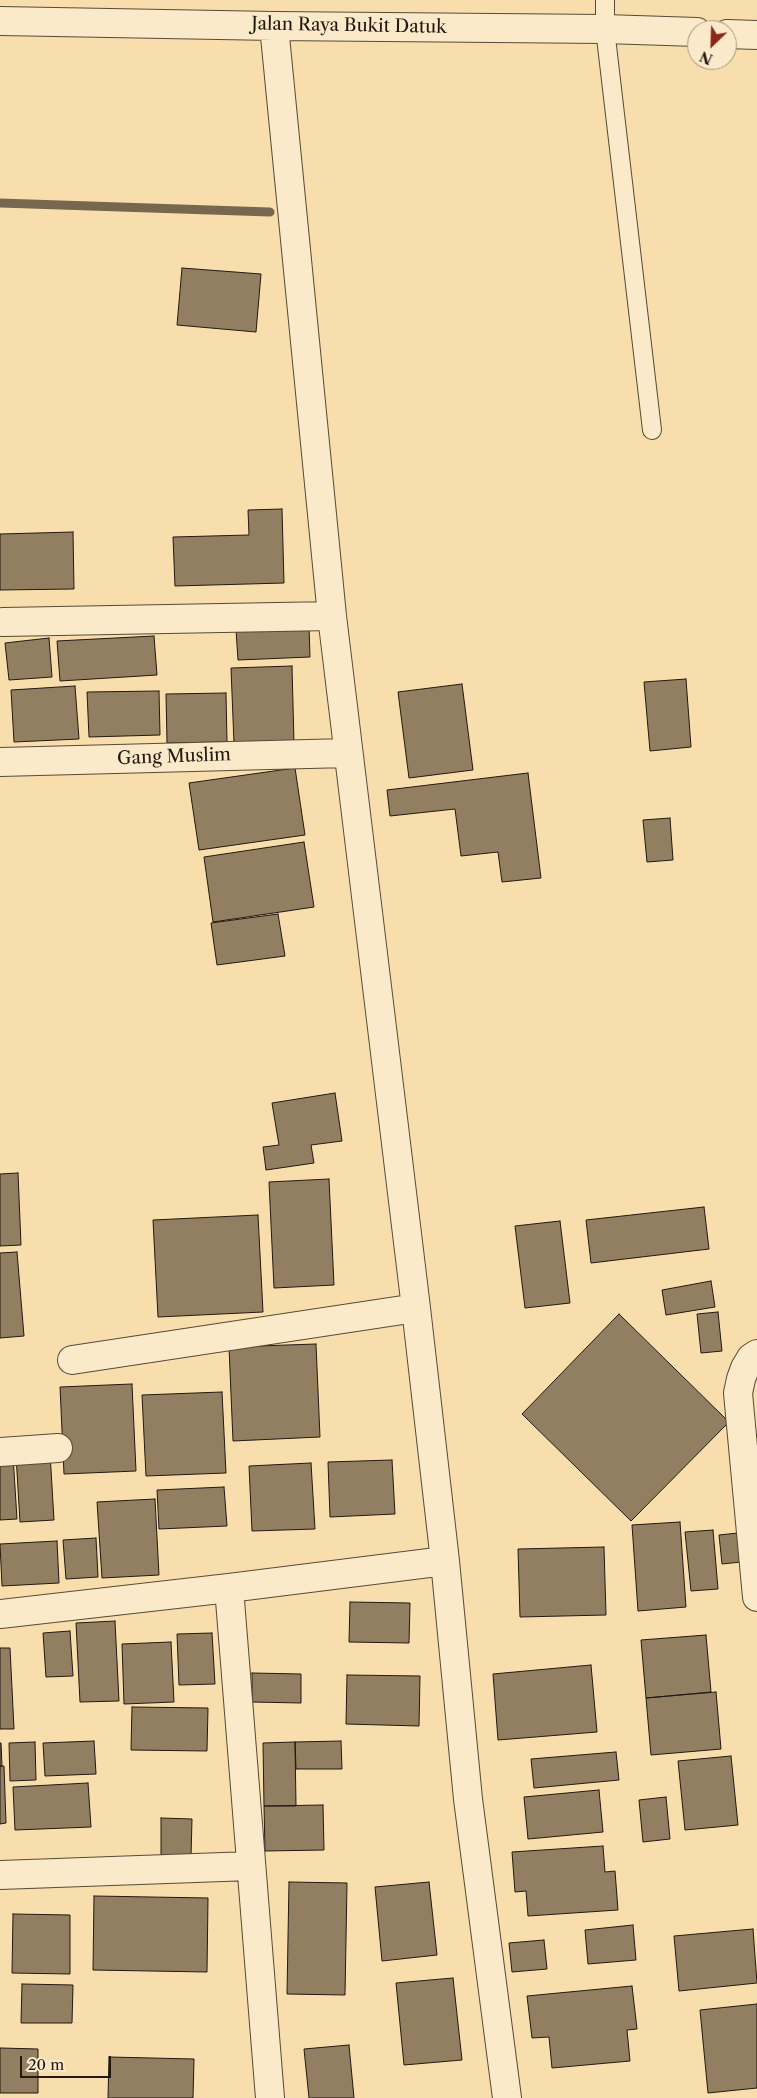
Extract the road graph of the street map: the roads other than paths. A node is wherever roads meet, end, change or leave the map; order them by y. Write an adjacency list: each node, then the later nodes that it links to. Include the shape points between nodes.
1 (605, 0): 4 (lane)
2 (0, 20): 3 (street, Jalan Raya Bukit Datuk)
3 (274, 26): 4 (street, Jalan Raya Bukit Datuk); 9 (street)
4 (605, 29): 5 (street, Jalan Raya Bukit Datuk); 8 (lane)
5 (687, 32)
6 (737, 34): 7 (street)
7 (757, 35)
8 (652, 430)
9 (332, 616): 10 (street); 11 (street)
10 (3, 622)
11 (347, 752): 12 (street, Gang Muslim); 13 (street)
12 (0, 762)
13 (416, 1308): 15 (street); 18 (street)
14 (757, 1354): 20 (street, via 745,1368 738,1393)
15 (72, 1360)
16 (58, 1448): 17 (street)
17 (0, 1452)
18 (445, 1561): 19 (street); 25 (street, via 468,1799)
19 (229, 1588): 21 (street); 22 (street)
20 (757, 1597)
21 (0, 1614)
22 (252, 1866): 23 (street); 24 (street)
23 (0, 1875)
24 (270, 2098)
25 (507, 2098)

